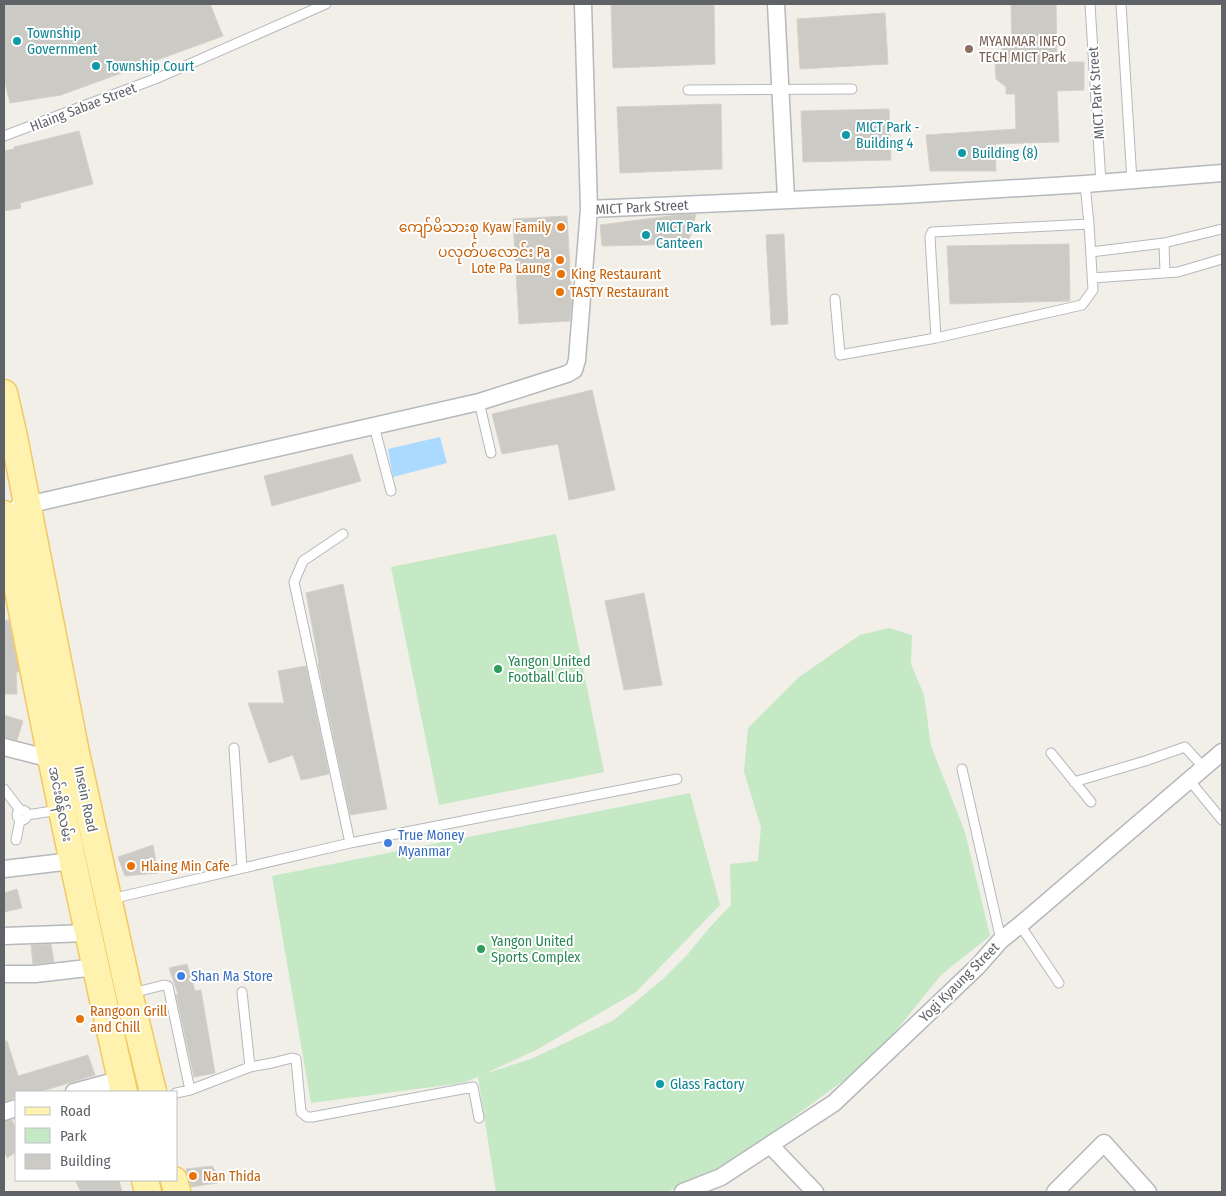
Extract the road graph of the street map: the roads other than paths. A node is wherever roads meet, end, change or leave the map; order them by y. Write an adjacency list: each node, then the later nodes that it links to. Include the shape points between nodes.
1 (326, 4): 9 (lane, Hlaing Sabae Street, via 160,77)
2 (584, 4): 15 (street)
3 (776, 4): 6 (street)
4 (1090, 4): 12 (lane, MICT Park Street)
5 (1121, 4): 11 (lane)
6 (781, 89): 7 (lane); 8 (lane); 14 (street)
7 (852, 89)
8 (688, 90)
9 (4, 136)
10 (1222, 173): 11 (street, MICT Park Street)
11 (1132, 181): 12 (street, MICT Park Street)
12 (1101, 183): 13 (street, MICT Park Street)
13 (1085, 184): 14 (street, MICT Park Street); 16 (lane)
14 (786, 199): 15 (street, MICT Park Street)
15 (589, 209): 26 (street, MICT Park Street, via 574,370)
16 (1089, 224): 19 (lane); 24 (lane, via 932,232)
17 (1222, 228): 18 (lane)
18 (1164, 243): 19 (lane); 21 (lane)
19 (1091, 252): 22 (lane)
20 (1222, 259): 21 (lane)
21 (1165, 273): 22 (lane)
22 (1092, 278): 24 (lane, via 1093,290 1082,305)
23 (835, 299): 24 (lane, via 840,355)
24 (936, 338)
25 (4, 393): 30 (main road)
26 (479, 402): 27 (street); 28 (lane)
27 (374, 426): 29 (lane); 30 (street)
28 (491, 452)
29 (391, 491)
30 (12, 510): 32 (main road, အင်းစိန်လမ်း); 33 (main road, Insein Road)
31 (343, 534): 52 (lane, via 303,561 294,582)
32 (7, 546): 34 (main road, အင်းစိန်လမ်း)
33 (44, 590): 34 (main road); 38 (main road, Insein Road)
34 (19, 596): 40 (main road, အင်းစိန်လမ်း)
35 (4, 747): 40 (street)
36 (234, 748): 54 (lane)
37 (1222, 752): 41 (street, Yogi Kyaung Street)
38 (76, 753): 40 (street); 56 (main road, Insein Road)
39 (1050, 754): 45 (lane)
40 (52, 759): 48 (main road, အင်းစိန်လမ်း)
41 (1204, 768): 44 (street, Yogi Kyaung Street); 45 (lane, via 1185,747)
42 (962, 769): 60 (lane)
43 (677, 780): 52 (lane)
44 (1190, 781): 50 (lane); 58 (street, Yogi Kyaung Street)
45 (1074, 782): 47 (lane)
46 (4, 790): 49 (lane)
47 (1091, 802)
48 (61, 810): 49 (lane); 53 (main road, အင်းစိန်လမ်း)
49 (22, 815): 51 (lane)
50 (1222, 820)
51 (16, 840)
52 (350, 843): 54 (lane)
53 (72, 861): 55 (street); 57 (main road, အင်းစိန်လမ်း)
54 (242, 868): 56 (lane)
55 (4, 869)
56 (107, 894): 57 (main road); 61 (main road, Insein Road)
57 (79, 895): 62 (main road, အင်းစိန်လမ်း)
58 (1020, 925): 60 (street, Yogi Kyaung Street); 64 (lane)
59 (4, 936): 62 (street)
60 (1002, 940): 74 (street, Yogi Kyaung Street, via 834,1104)
61 (120, 952): 62 (main road); 66 (main road, Insein Road)
62 (93, 953): 63 (street, via 35,974); 68 (main road, အင်းစိန်လမ်း)
63 (4, 974)
64 (1059, 984)
65 (242, 992): 67 (lane)
66 (129, 994): 69 (main road, Insein Road); 70 (lane, via 164,984 168,986)
67 (250, 1067): 70 (lane); 73 (lane, via 296,1059 301,1112 307,1117 473,1087)
68 (123, 1087): 69 (main road); 71 (street)
69 (152, 1088)
70 (190, 1090): 72 (lane)
71 (84, 1091)
72 (178, 1093)
73 (479, 1118)
74 (770, 1146): 75 (street, Yogi Kyaung Street, via 721,1177); 76 (street)
75 (683, 1192)
76 (815, 1192)
77 (1055, 1192): 78 (street, via 1104,1143)
78 (1148, 1192)

